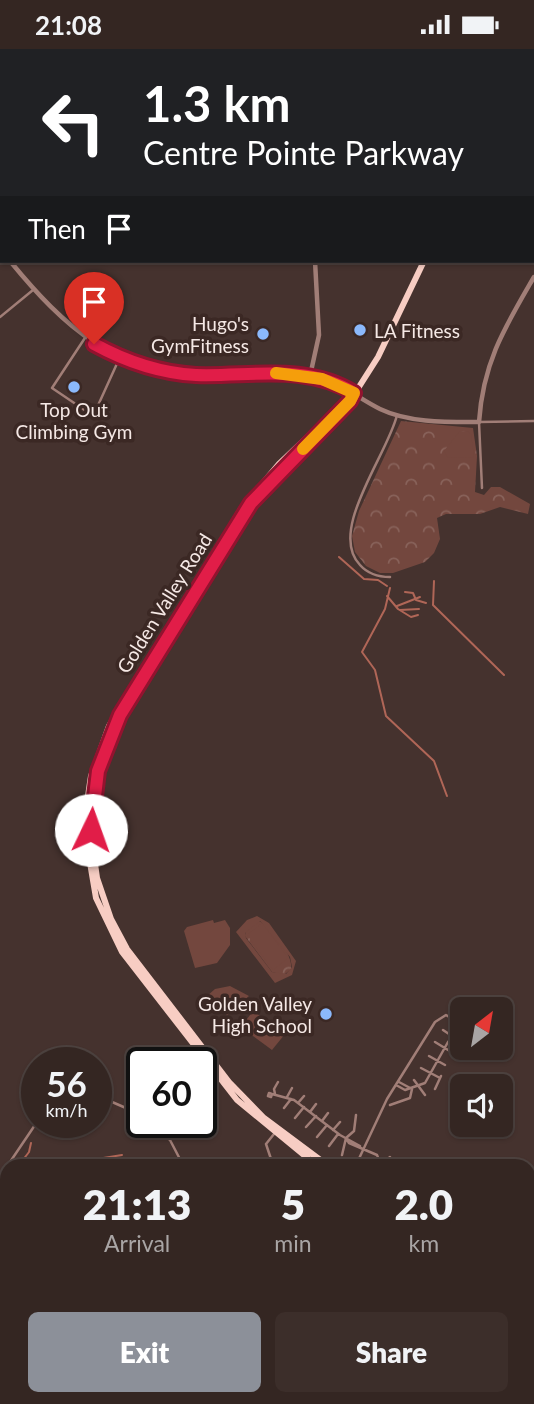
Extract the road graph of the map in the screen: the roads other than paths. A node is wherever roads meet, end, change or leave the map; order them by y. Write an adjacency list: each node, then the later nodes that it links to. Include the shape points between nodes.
1 (11, 263): 5 (street)
2 (316, 263): 10 (street, via 319,335)
3 (423, 263): 11 (main road, Golden Valley Road, via 378,357)
4 (534, 277): 14 (street, via 493,349)
5 (33, 290): 7 (street); 8 (street)
6 (102, 312): 8 (street)
7 (0, 317)
8 (85, 338): 9 (street); 9 (street, via 52,388 89,412 95,412)
9 (120, 357): 10 (street, via 185,374)
10 (310, 376): 11 (street)
11 (354, 393): 12 (street); 54 (main road, Golden Valley Road, via 279,464 241,509 116,712 97,756 87,796 91,873 109,930 214,1074); 68 (main road, Golden Valley Road, via 251,503 231,534 112,729 98,771 91,817 97,878 127,949 229,1082 264,1118)
12 (397, 415): 14 (street); 16 (street, via 357,506 349,537 360,566)
13 (534, 421): 14 (street)
14 (480, 422): 15 (street)
15 (482, 488)
16 (390, 577)
17 (450, 1016): 31 (street, via 440,1017)
18 (443, 1030): 19 (street)
19 (450, 1036)
20 (450, 1038): 22 (street)
21 (435, 1042): 22 (street)
22 (444, 1047): 23 (street); 25 (street)
23 (450, 1051)
24 (429, 1056): 25 (street)
25 (438, 1061): 26 (street); 28 (street)
26 (445, 1065)
27 (421, 1068): 28 (street)
28 (432, 1073): 32 (street); 35 (street, via 441,1077)
29 (414, 1080): 32 (street)
30 (278, 1082): 38 (street, via 274,1094)
31 (397, 1084): 34 (street); 61 (street)
32 (420, 1087): 34 (street); 36 (street)
33 (292, 1088): 38 (street)
34 (412, 1089): 41 (street, via 410,1098)
35 (435, 1089)
36 (425, 1094)
37 (304, 1095): 39 (street)
38 (289, 1098): 39 (street); 43 (street)
39 (299, 1103): 42 (street)
40 (316, 1104): 44 (street)
41 (390, 1105)
42 (304, 1107): 44 (street); 48 (street)
43 (284, 1108)
44 (310, 1112): 47 (street)
45 (328, 1113): 49 (street)
46 (356, 1115): 59 (street, via 354,1131)
47 (316, 1116): 49 (street); 52 (street)
48 (295, 1118)
49 (322, 1121): 51 (street)
50 (340, 1122): 53 (street)
51 (327, 1125): 53 (street); 56 (street)
52 (306, 1127)
53 (333, 1130): 55 (street)
54 (274, 1134): 66 (street, via 267,1144); 67 (main road, Golden Valley Road)
55 (338, 1134): 59 (street); 60 (street)
56 (317, 1137)
57 (27, 1138): 64 (street)
58 (168, 1138): 65 (street)
59 (346, 1138): 61 (street); 62 (street)
60 (329, 1146)
61 (365, 1148): 69 (street); 70 (street)
62 (342, 1155)
63 (390, 1157): 71 (street)
64 (13, 1159)
65 (180, 1159)
66 (271, 1159)
67 (308, 1159)
68 (319, 1159)
69 (359, 1159)
70 (378, 1159)
71 (387, 1159)

